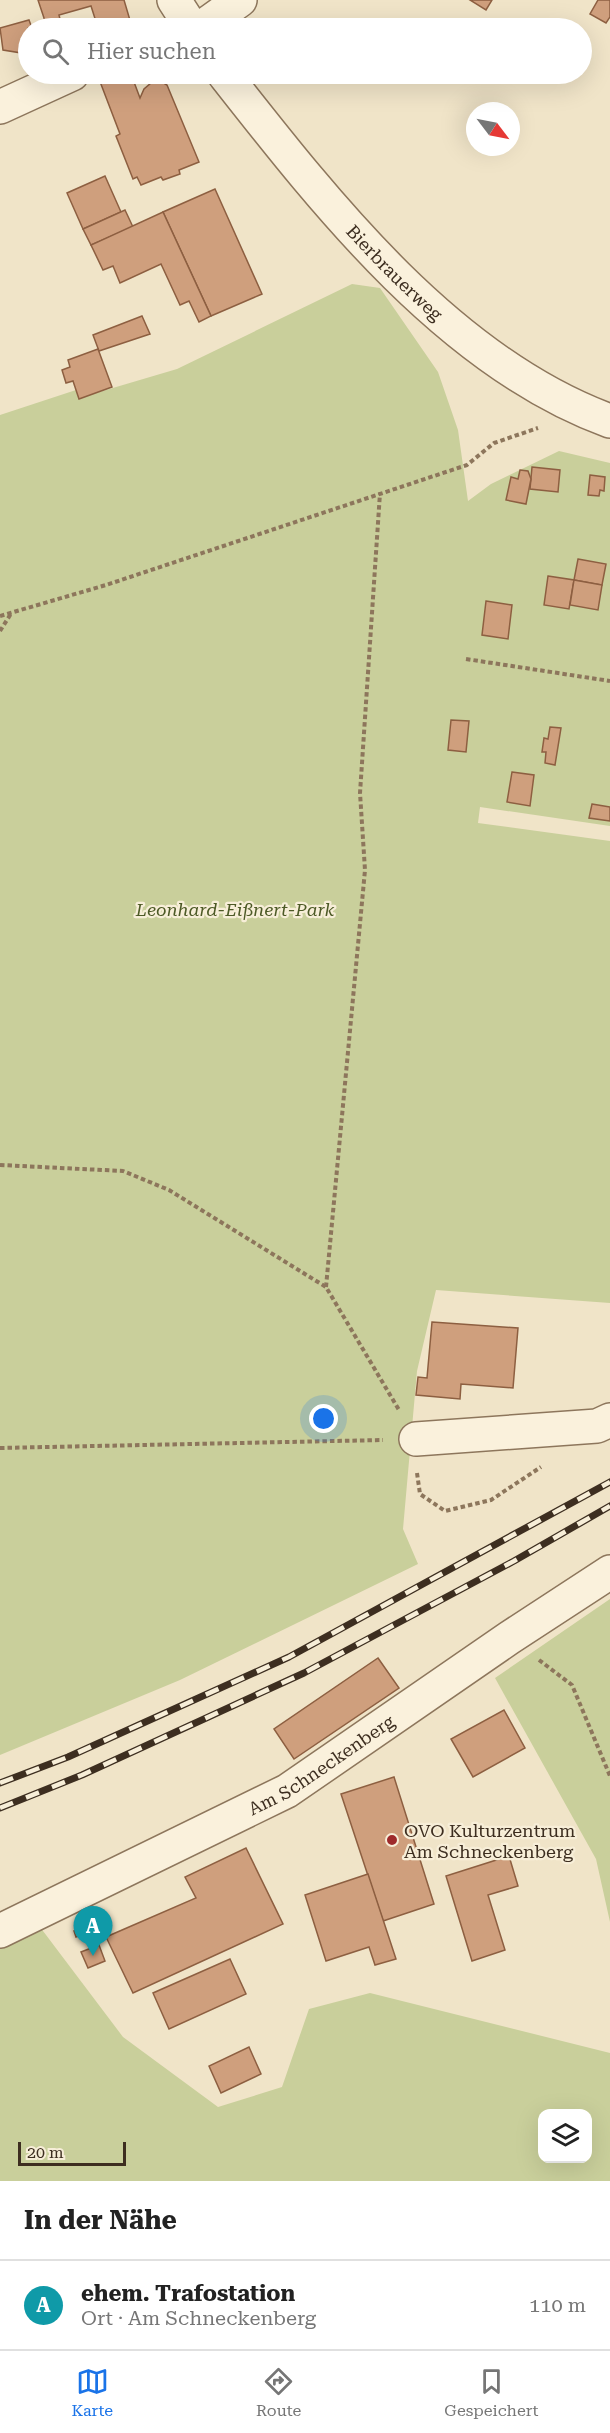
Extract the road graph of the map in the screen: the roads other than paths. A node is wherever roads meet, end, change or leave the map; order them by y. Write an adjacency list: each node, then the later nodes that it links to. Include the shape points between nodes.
1 (240, 0): 2 (street)
2 (197, 18)
3 (50, 84): 5 (street)
4 (232, 84): 6 (street, Bierbrauerweg, via 356,232 426,304 514,372)
5 (0, 107)
6 (597, 417)
7 (610, 1420): 8 (street, via 597,1426)
8 (416, 1439)
9 (610, 1572): 10 (street, Am Schneckenberg, via 287,1791)
10 (6, 1929)

